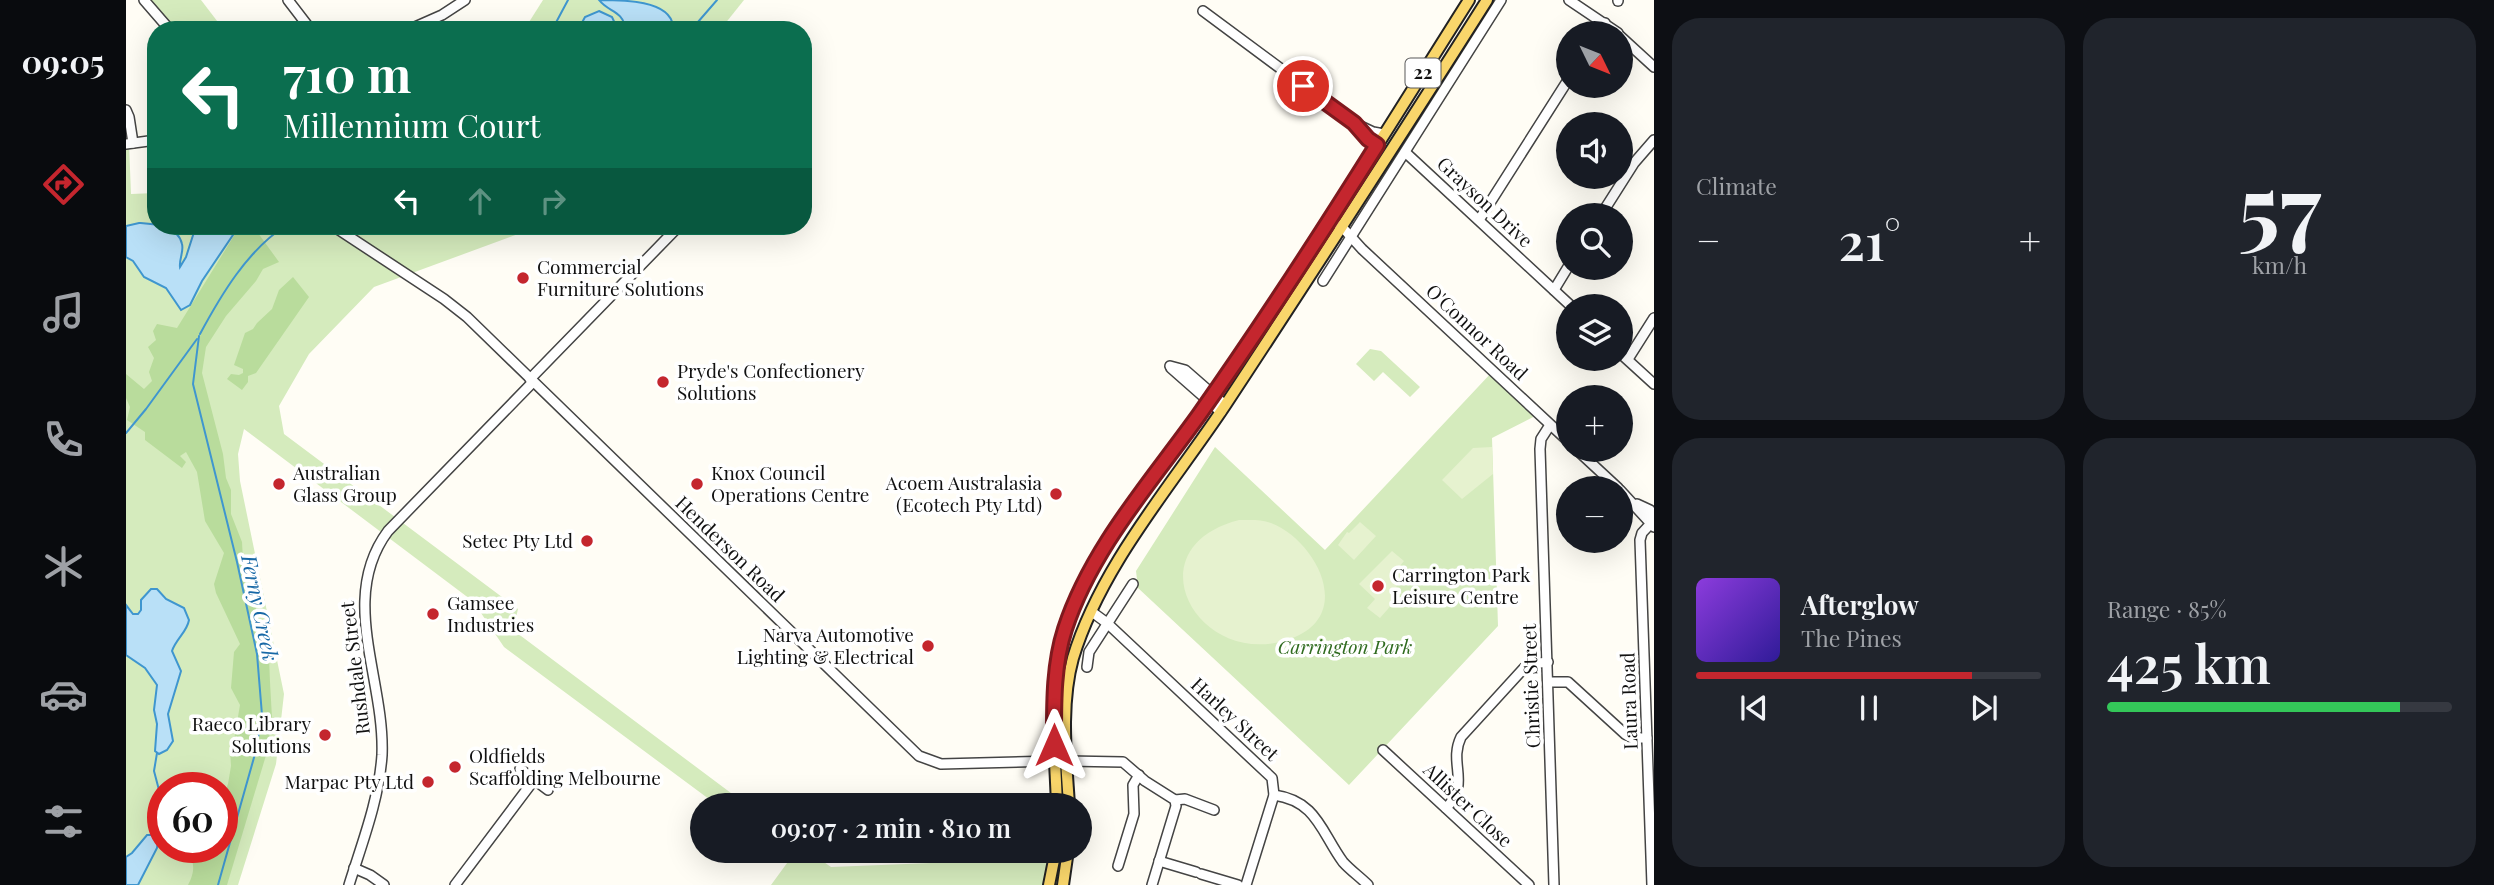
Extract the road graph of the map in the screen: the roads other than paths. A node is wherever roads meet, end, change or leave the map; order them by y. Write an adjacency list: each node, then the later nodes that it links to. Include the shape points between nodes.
1 (144, 0): 9 (street)
2 (288, 0): 10 (street)
3 (1469, 0): 19 (main road, 22)
4 (1487, 0): 18 (main road, 22)
5 (1501, 0): 23 (street)
6 (1569, 0): 12 (street)
7 (464, 1): 11 (street)
8 (1203, 11): 17 (street)
9 (162, 21)
10 (304, 21)
11 (428, 21)
12 (1602, 21)
13 (1633, 47): 14 (street)
14 (1654, 66)
15 (1557, 98): 26 (street)
16 (126, 110): 21 (street)
17 (1354, 123): 19 (street); 22 (street)
18 (1405, 129): 22 (main road); 27 (main road, 22)
19 (1384, 134): 22 (main road, 22)
20 (1654, 140): 24 (street)
21 (130, 143)
22 (1377, 145): 25 (main road, 22)
23 (1405, 152): 26 (street, Grayson Drive); 30 (street)
24 (1609, 203)
25 (1330, 220): 27 (street, O'Connor Road); 40 (main road, 22)
26 (1479, 220): 33 (street, Grayson Drive)
27 (1340, 232): 30 (street, O'Connor Road); 41 (main road, 22)
28 (347, 235): 38 (street, Henderson Road, via 461,312)
29 (670, 235): 38 (street, Rushdale Street)
30 (1350, 240): 32 (street); 42 (street, O'Connor Road)
31 (1560, 280): 33 (street)
32 (1323, 281)
33 (1554, 290): 34 (street, Grayson Drive)
34 (1558, 294)
35 (1654, 318): 36 (street)
36 (1633, 345)
37 (1633, 364): 39 (street)
38 (531, 381): 58 (street, Henderson Road, via 919,756 941,764); 74 (street, Rushdale Street, via 392,527 369,565 363,604 382,756 374,803)
39 (1654, 384)
40 (1211, 398): 41 (street); 49 (main road, 22, via 1125,516)
41 (1223, 408): 50 (main road, 22, via 1134,537)
42 (1553, 427): 43 (street, O'Connor Road); 53 (street, Christie Street, via 1543,435 1541,444)
43 (1556, 430)
44 (1590, 462): 45 (street)
45 (1605, 476)
46 (1633, 502): 47 (street)
47 (1652, 518): 52 (street, Laura Road, via 1640,540)
48 (1133, 584): 51 (street)
49 (1075, 601): 50 (main road); 58 (main road, 22, via 1055,681)
50 (1092, 612): 51 (street, Harley Street); 58 (main road, 22, via 1069,676)
51 (1107, 623): 54 (street, via 1089,652); 66 (street, Harley Street, via 1269,775)
52 (1649, 651): 56 (street, Laura Road)
53 (1548, 662): 55 (street, Christie Street); 68 (street, via 1526,666 1461,737 1458,792)
54 (1087, 667)
55 (1549, 682): 56 (street, via 1571,684 1625,734); 85 (street, Christie Street)
56 (1647, 738): 61 (street, Laura Road)
57 (1383, 750): 68 (street, Allister Close)
58 (1061, 761): 60 (street, Henderson Road, via 1119,761); 64 (main road, 22); 65 (main road, 22)
59 (520, 769): 62 (street)
60 (1139, 775): 67 (street, Henderson Road); 73 (street, via 1133,785 1134,814)
61 (1652, 776): 86 (street, Laura Road)
62 (534, 780): 63 (street); 77 (street)
63 (548, 790)
64 (1058, 793)
65 (1067, 793)
66 (1274, 795): 82 (street); 83 (street, via 1293,798 1307,810 1344,862)
67 (1175, 800): 69 (street); 70 (street)
68 (1446, 808): 84 (street, Allister Close)
69 (1214, 810)
70 (1159, 861): 80 (street); 81 (street)
71 (1053, 863): 78 (main road)
72 (1066, 863): 79 (main road)
73 (1118, 866)
74 (354, 868): 75 (street, Rushdale Street); 76 (street)
75 (349, 885)
76 (384, 885)
77 (455, 885)
78 (1049, 885)
79 (1063, 885)
80 (1152, 885)
81 (1238, 885)
82 (1246, 885)
83 (1368, 885)
84 (1528, 885)
85 (1554, 885)
86 (1653, 885)

